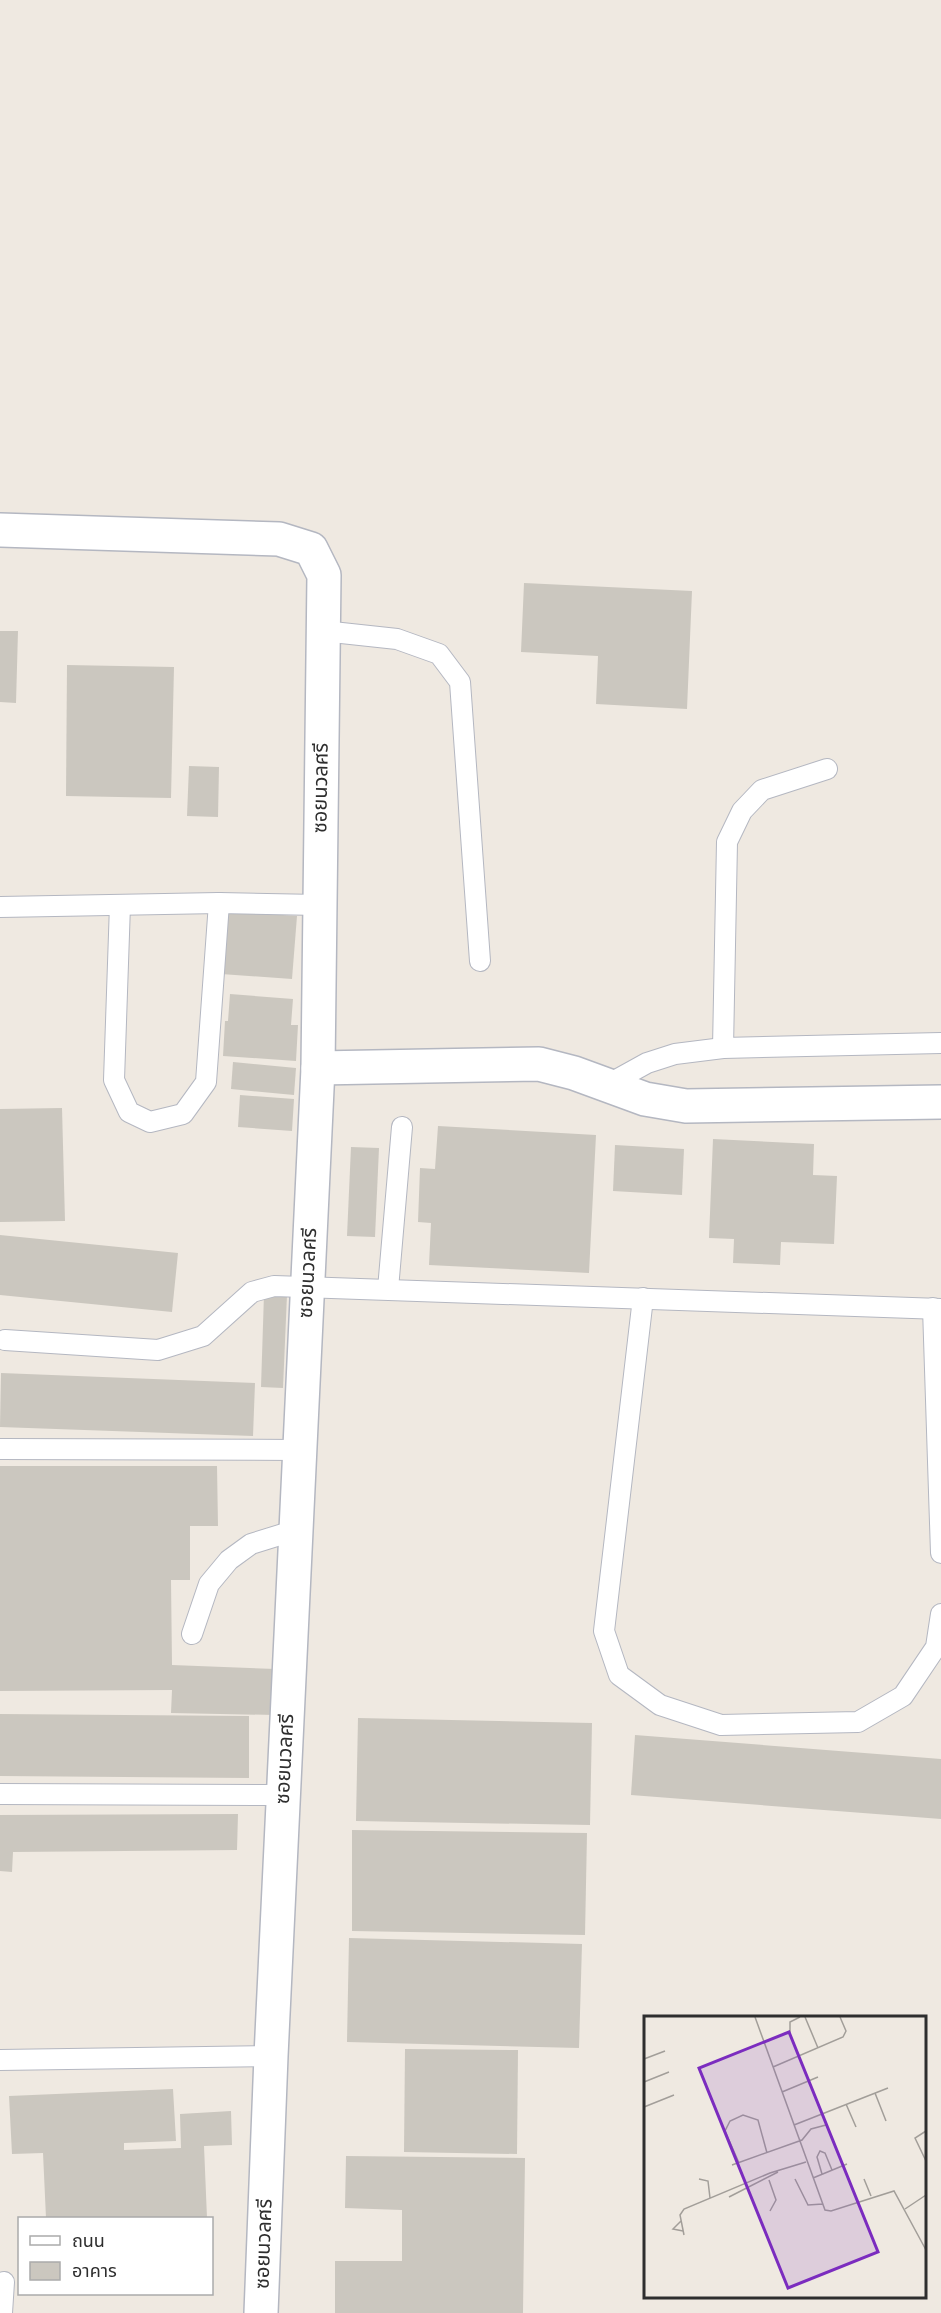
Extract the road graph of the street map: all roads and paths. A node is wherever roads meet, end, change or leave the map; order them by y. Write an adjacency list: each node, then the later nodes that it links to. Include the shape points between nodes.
1 (0, 530): 2 (street, ซอยนวลศรี, via 279,539 311,549 324,574)
2 (323, 631): 6 (street, ซอยนวลศรี); 8 (lane, via 397,639 439,654 460,682)
3 (827, 769): 10 (lane, via 762,790 741,811 727,842)
4 (219, 903): 5 (lane); 5 (lane, via 206,1082 183,1114 150,1122 129,1112 114,1080); 6 (lane)
5 (120, 905): 7 (lane)
6 (319, 905): 11 (street, ซอยนวลศรี)
7 (0, 907)
8 (480, 961)
9 (941, 1043): 10 (lane)
10 (723, 1048): 12 (lane, via 675,1054 647,1063)
11 (318, 1068): 12 (street, via 539,1064); 15 (street, ซอยนวลศรี)
12 (609, 1084): 13 (street, via 645,1099 686,1106)
13 (941, 1102)
14 (402, 1126): 16 (lane)
15 (308, 1286): 16 (lane); 19 (lane, via 274,1286 252,1292 202,1336 158,1350); 21 (street, ซอยนวลศรี)
16 (388, 1289): 17 (lane)
17 (643, 1298): 18 (lane); 24 (lane, via 604,1631 619,1675 660,1705 721,1725 858,1722 903,1696 936,1647)
18 (937, 1308): 23 (lane)
19 (5, 1340)
20 (0, 1449): 21 (lane)
21 (300, 1450): 22 (street, ซอยนวลศรี)
22 (296, 1530): 25 (lane, via 251,1544 229,1560 209,1584); 27 (street, ซอยนวลศรี)
23 (941, 1553)
24 (941, 1614)
25 (192, 1634)
26 (0, 1794): 27 (lane)
27 (284, 1795): 28 (street, ซอยนวลศรี)
28 (271, 2056): 29 (lane); 32 (street, ซอยนวลศรี)
29 (0, 2060)
30 (4, 2282): 31 (lane)
31 (2, 2313)
32 (261, 2313)

